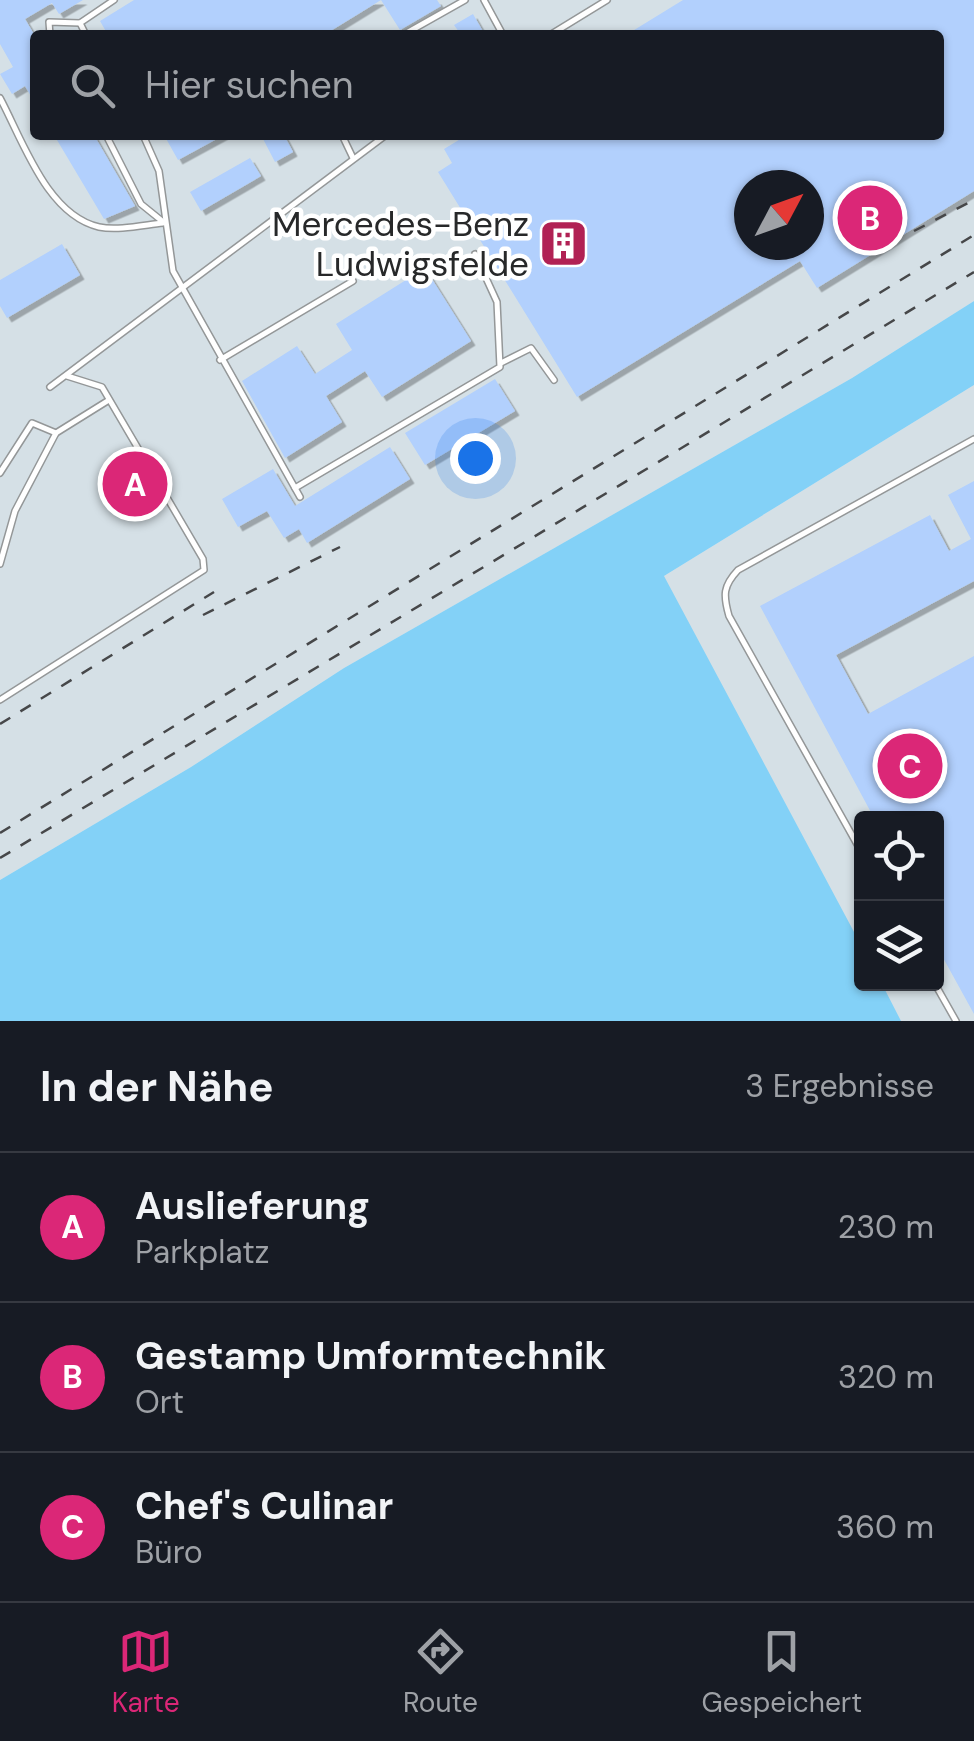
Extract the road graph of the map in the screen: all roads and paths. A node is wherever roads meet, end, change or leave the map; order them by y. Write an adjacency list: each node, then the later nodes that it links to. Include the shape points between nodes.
1 (114, 0): 5 (lane)
2 (466, 0): 8 (lane)
3 (484, 0): 9 (lane)
4 (607, 0): 10 (lane)
5 (80, 23): 6 (lane, via 55,19); 7 (lane)
6 (50, 30)
7 (84, 30)
8 (413, 30)
9 (501, 30)
10 (558, 30)
11 (0, 98): 17 (lane, via 50,190 76,219 103,228)
12 (109, 140): 17 (lane, via 149,215)
13 (145, 140): 17 (lane, via 159,171)
14 (344, 140): 16 (lane)
15 (379, 140): 16 (lane)
16 (353, 158): 20 (lane)
17 (164, 223): 20 (lane)
18 (475, 254): 22 (lane, via 497,302)
19 (353, 281): 21 (lane)
20 (184, 287): 21 (lane); 23 (lane)
21 (220, 360): 30 (lane)
22 (501, 363): 24 (lane, via 532,348); 30 (lane)
23 (67, 376): 25 (lane); 26 (lane, via 89,379)
24 (554, 380)
25 (50, 386)
26 (110, 400): 27 (lane); 33 (lane, via 204,570)
27 (56, 434): 29 (lane, via 32,422); 32 (lane, via 15,510)
28 (974, 439): 34 (lane, via 738,570 726,583 730,616)
29 (0, 473)
30 (295, 488): 31 (lane)
31 (300, 497)
32 (0, 564)
33 (0, 700)
34 (854, 838)
35 (938, 991): 36 (lane)
36 (956, 1021)

